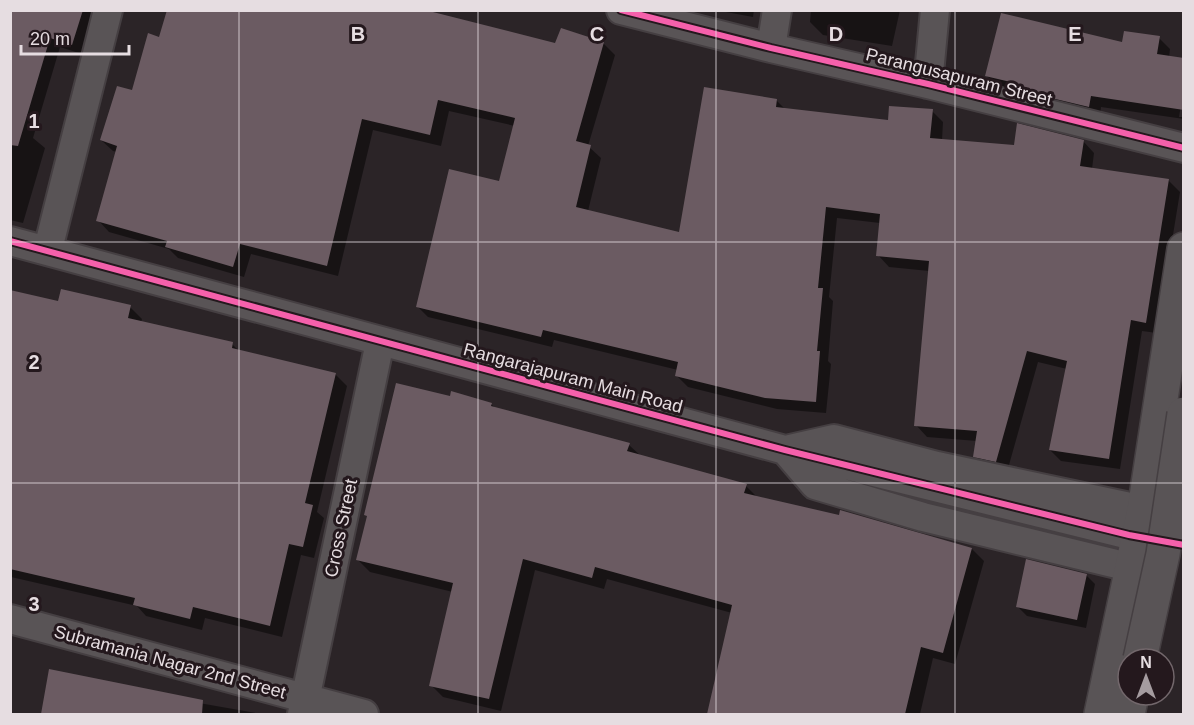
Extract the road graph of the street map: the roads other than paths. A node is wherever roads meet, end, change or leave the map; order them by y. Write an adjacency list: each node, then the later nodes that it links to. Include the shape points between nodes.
1 (108, 10): 9 (street)
2 (621, 10): 5 (street, Parangusapuram Street)
3 (777, 10): 5 (street)
4 (935, 10): 6 (street)
5 (771, 48): 6 (street, Parangusapuram Street)
6 (928, 84): 7 (street, Parangusapuram Street)
7 (1184, 148)
8 (10, 241): 9 (street, Rangarajapuram Main Road)
9 (48, 249): 11 (street, Rangarajapuram Main Road)
10 (1184, 249): 14 (street)
11 (380, 342): 13 (street, Rangarajapuram Main Road); 18 (street, Cross Street)
12 (1184, 414): 17 (street, bridge, via 1163,554)
13 (785, 450): 14 (street, via 834,439); 15 (street, via 814,485 923,517)
14 (1137, 523): 15 (street)
15 (1133, 568): 20 (street)
16 (10, 619): 18 (street, Subramania Nagar 2nd Street)
17 (1143, 647)
18 (303, 706): 19 (street, Subramania Nagar 2nd Street)
19 (364, 714)
20 (1101, 714)

